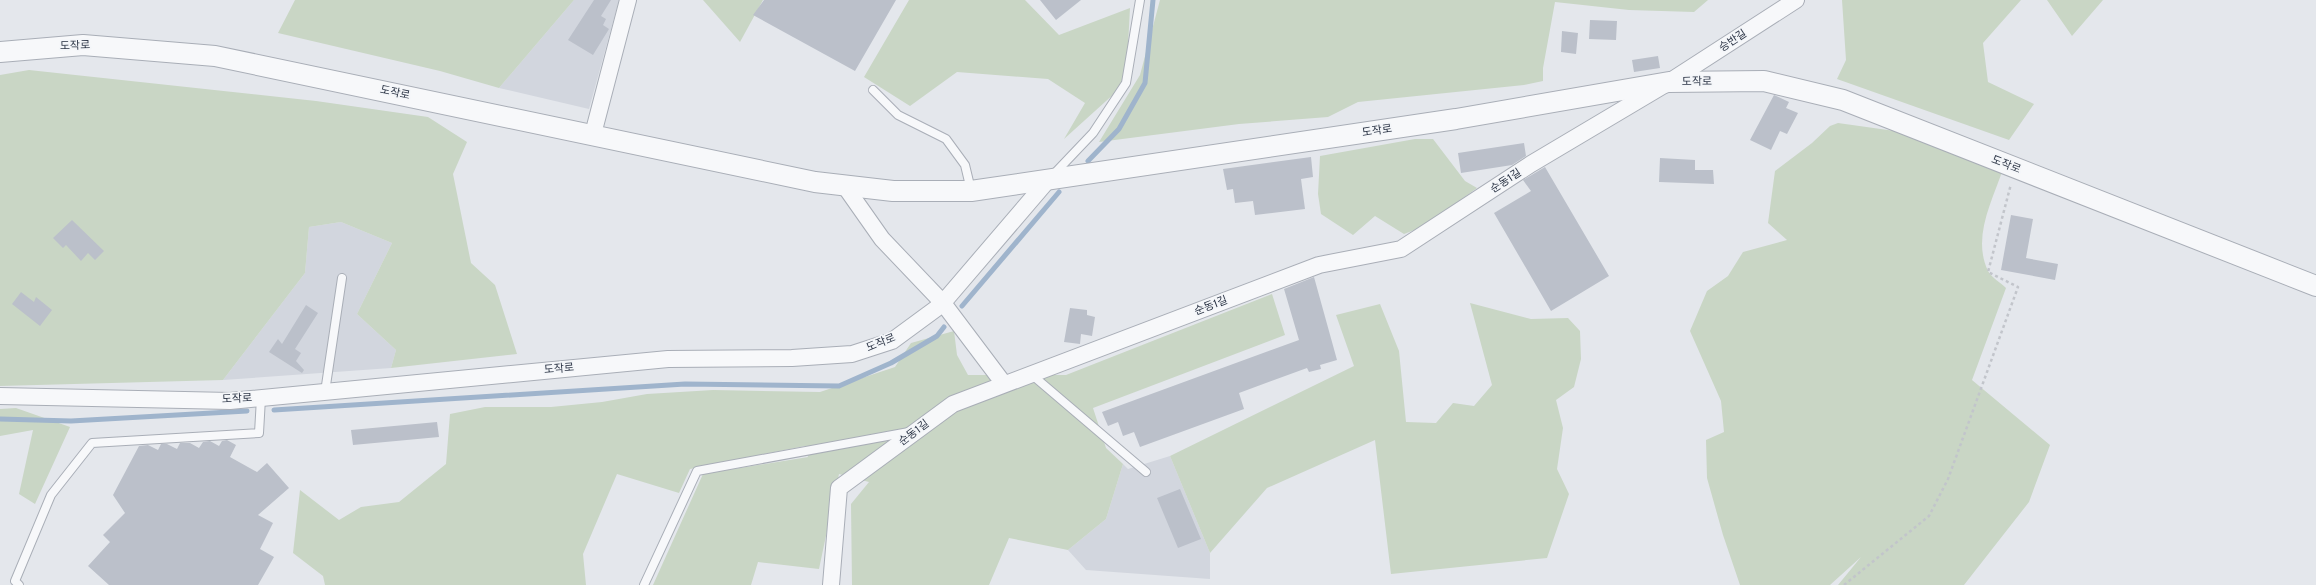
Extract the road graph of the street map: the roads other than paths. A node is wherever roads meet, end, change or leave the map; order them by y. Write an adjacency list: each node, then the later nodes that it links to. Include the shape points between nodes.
1 (628, 0): 7 (street)
2 (1140, 0): 8 (lane, via 1126,83 1093,133)
3 (1796, 0): 5 (street, 승반길)
4 (0, 52): 7 (street, 도작로, via 83,45 215,56)
5 (1669, 82): 8 (street, 도작로, via 1456,119); 12 (street, 도작로, via 1764,81 1843,100); 14 (street, 순동1길, via 1531,164 1402,249 1319,265)
6 (873, 90): 10 (lane, via 898,115 946,139 965,165)
7 (593, 134): 9 (street, 도작로, via 814,182)
8 (1048, 180): 10 (street, 도작로); 13 (street, 도작로)
9 (844, 185): 10 (street, 도작로, via 893,191); 13 (street, via 882,239)
10 (971, 191)
11 (342, 278): 16 (lane)
12 (2316, 286)
13 (943, 302): 15 (street); 16 (street, 도작로, via 892,341 852,354 792,358 668,359)
14 (1031, 374): 15 (street, 순동1길); 20 (lane)
15 (1004, 384): 19 (street, 순동1길, via 953,404)
16 (325, 392): 18 (street, 도작로)
17 (0, 396): 18 (street, 도작로, via 230,401)
18 (261, 398): 21 (lane, via 259,433 92,444 50,495 15,581)
19 (918, 430): 22 (lane, via 697,471); 23 (street, 순동1길, via 839,488)
20 (1146, 472)
21 (19, 585)
22 (644, 585)
23 (832, 585)

